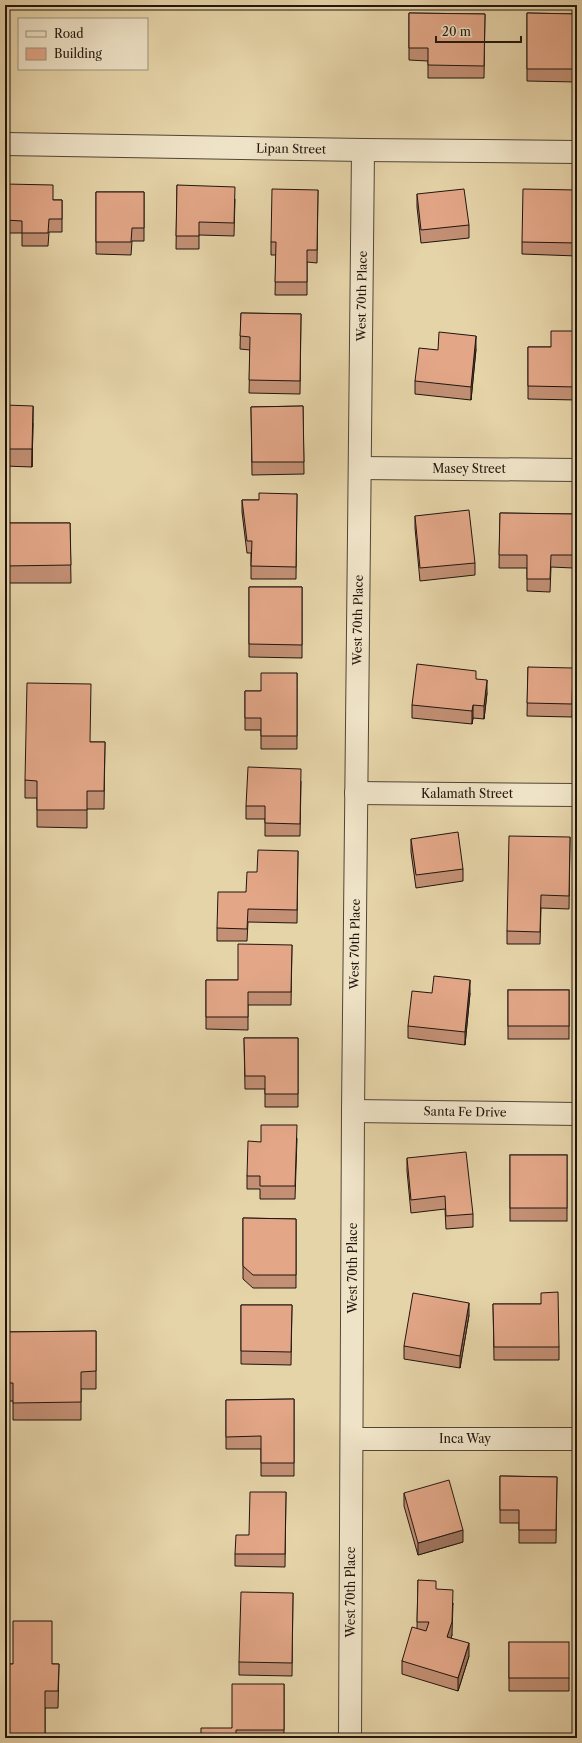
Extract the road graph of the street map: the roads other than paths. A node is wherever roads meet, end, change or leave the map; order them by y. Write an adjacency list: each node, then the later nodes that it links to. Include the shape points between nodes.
1 (5, 144): 2 (street, Lipan Street)
2 (363, 150): 3 (street, Lipan Street); 4 (street, West 70th Place)
3 (577, 152)
4 (360, 468): 5 (street, Masey Street); 6 (street, West 70th Place)
5 (577, 470)
6 (356, 793): 7 (street, Kalamath Street); 8 (street, West 70th Place)
7 (577, 795)
8 (354, 1111): 9 (street, Santa Fe Drive); 10 (street, West 70th Place)
9 (577, 1114)
10 (352, 1438): 11 (street, Inca Way); 12 (street, West 70th Place)
11 (577, 1439)
12 (350, 1738)

